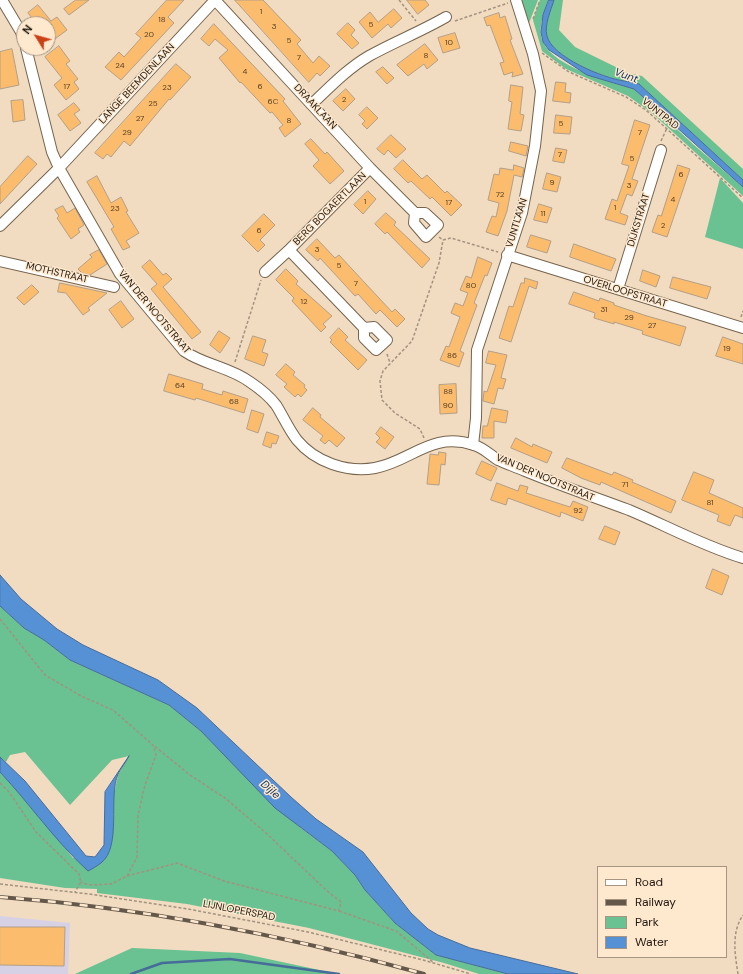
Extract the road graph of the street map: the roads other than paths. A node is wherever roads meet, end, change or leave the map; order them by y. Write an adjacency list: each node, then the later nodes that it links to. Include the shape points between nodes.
1 (2, 0): 5 (street)
2 (215, 0): 7 (street, DRAAKLAAN); 9 (street, LANGE BEEMDENLAAN)
3 (512, 1): 14 (street, VUNTLAAN, via 533,54 541,91 535,146 522,213)
4 (446, 17): 7 (street, via 368,57 335,82)
5 (16, 24)
6 (28, 56): 9 (street, VAN DER NOOTSTRAAT, via 52,152)
7 (312, 104): 10 (street, DRAAKLAAN)
8 (661, 150): 18 (street, DIJKSTRAAT)
9 (59, 168): 12 (street); 21 (street, VAN DER NOOTSTRAAT, via 120,274 179,345 193,357 232,372 264,393 275,404 297,440 312,454 353,469 376,468 426,445 446,441)
10 (370, 168): 11 (street, DRAAKLAAN); 13 (street, BERG BOGAERTLAAN)
11 (415, 213): 11 (street, DRAAKLAAN, via 414,223 426,237 438,225 425,213)
12 (0, 226)
13 (289, 250): 16 (street, BERG BOGAERTLAAN); 19 (street, BERG BOGAERTLAAN)
14 (507, 255): 18 (street, OVERLOOPSTRAAT); 21 (street, VUNTLAAN, via 476,350 476,418)
15 (0, 261): 17 (street, MOTHSTRAAT)
16 (265, 272)
17 (114, 286)
18 (618, 289): 20 (street, OVERLOOPSTRAAT)
19 (364, 328)
20 (743, 328)
21 (473, 445): 22 (street, VAN DER NOOTSTRAAT, via 497,459 543,479 628,510 721,551)
22 (743, 558)

